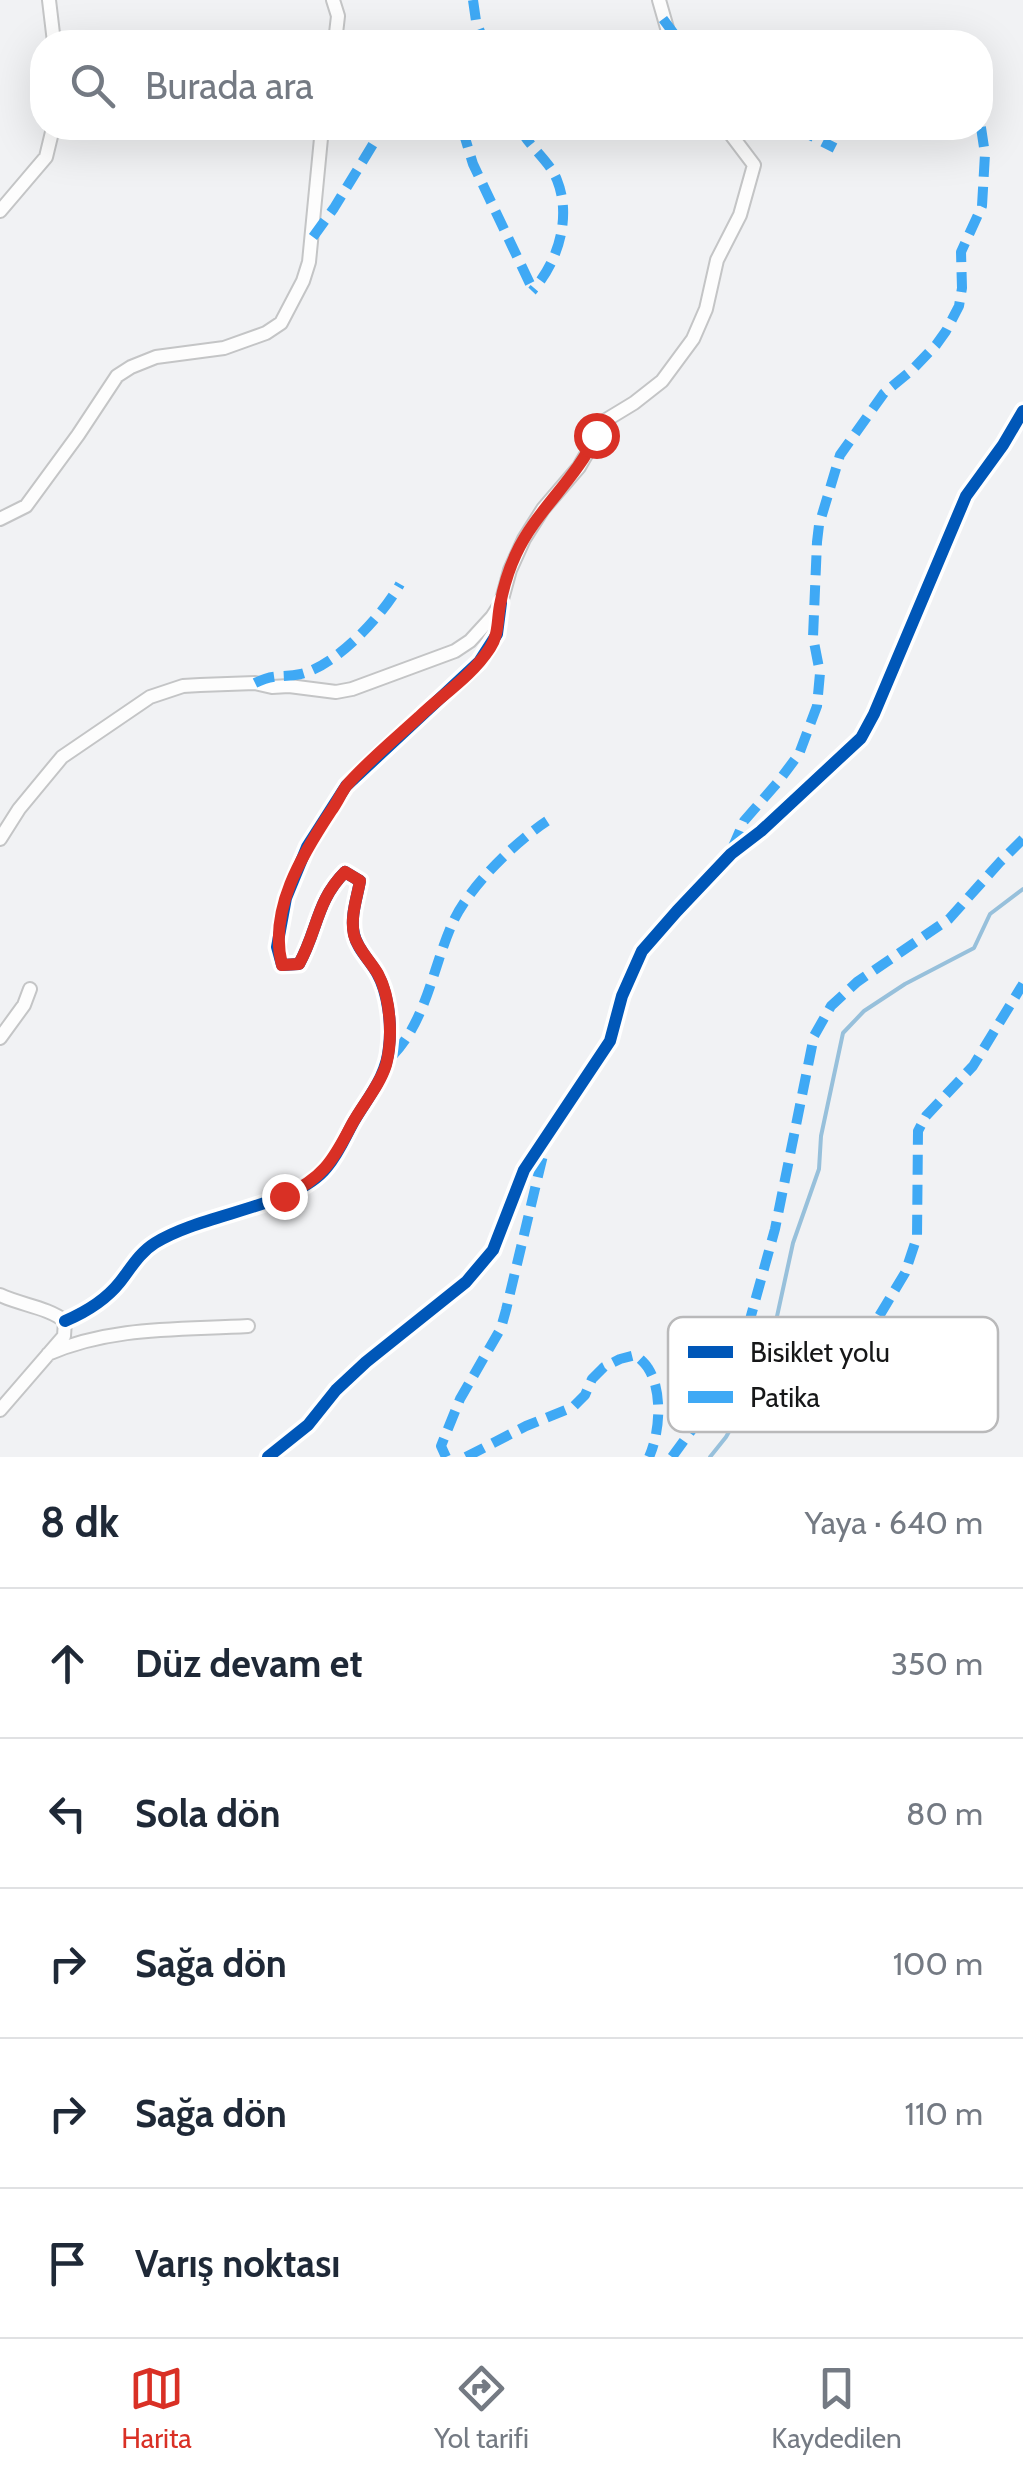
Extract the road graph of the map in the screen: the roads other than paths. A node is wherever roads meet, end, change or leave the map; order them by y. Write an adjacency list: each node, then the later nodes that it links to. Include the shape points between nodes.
1 (49, 0): 4 (street)
2 (333, 0): 5 (street)
3 (659, 0): 6 (street)
4 (53, 30)
5 (336, 30)
6 (668, 30)
7 (52, 140): 10 (street, via 46,157)
8 (321, 140): 12 (street, via 310,254 281,323 250,341 164,355 124,371 26,506)
9 (735, 140): 13 (street, via 754,165 693,339 648,393 606,420 524,538)
10 (0, 210)
11 (1023, 411): 22 (street, via 966,496 861,738 730,854 642,951 610,1041 524,1170 493,1250 466,1282 366,1362)
12 (0, 518)
13 (500, 603): 14 (street, via 482,630 455,650 352,689 200,685 150,697 62,757); 18 (street, via 498,634 489,649 346,786 307,847 286,898 278,947 282,965 299,964 333,884 345,872 360,881 353,932 384,992 386,1063 336,1155 299,1190 154,1243 95,1306)
14 (0, 839)
15 (30, 989): 16 (street)
16 (0, 1038)
17 (0, 1295): 18 (street)
18 (65, 1321): 20 (street, via 64,1336)
19 (248, 1326): 20 (street, via 97,1336)
20 (48, 1354): 21 (street)
21 (0, 1410)
22 (268, 1457)

